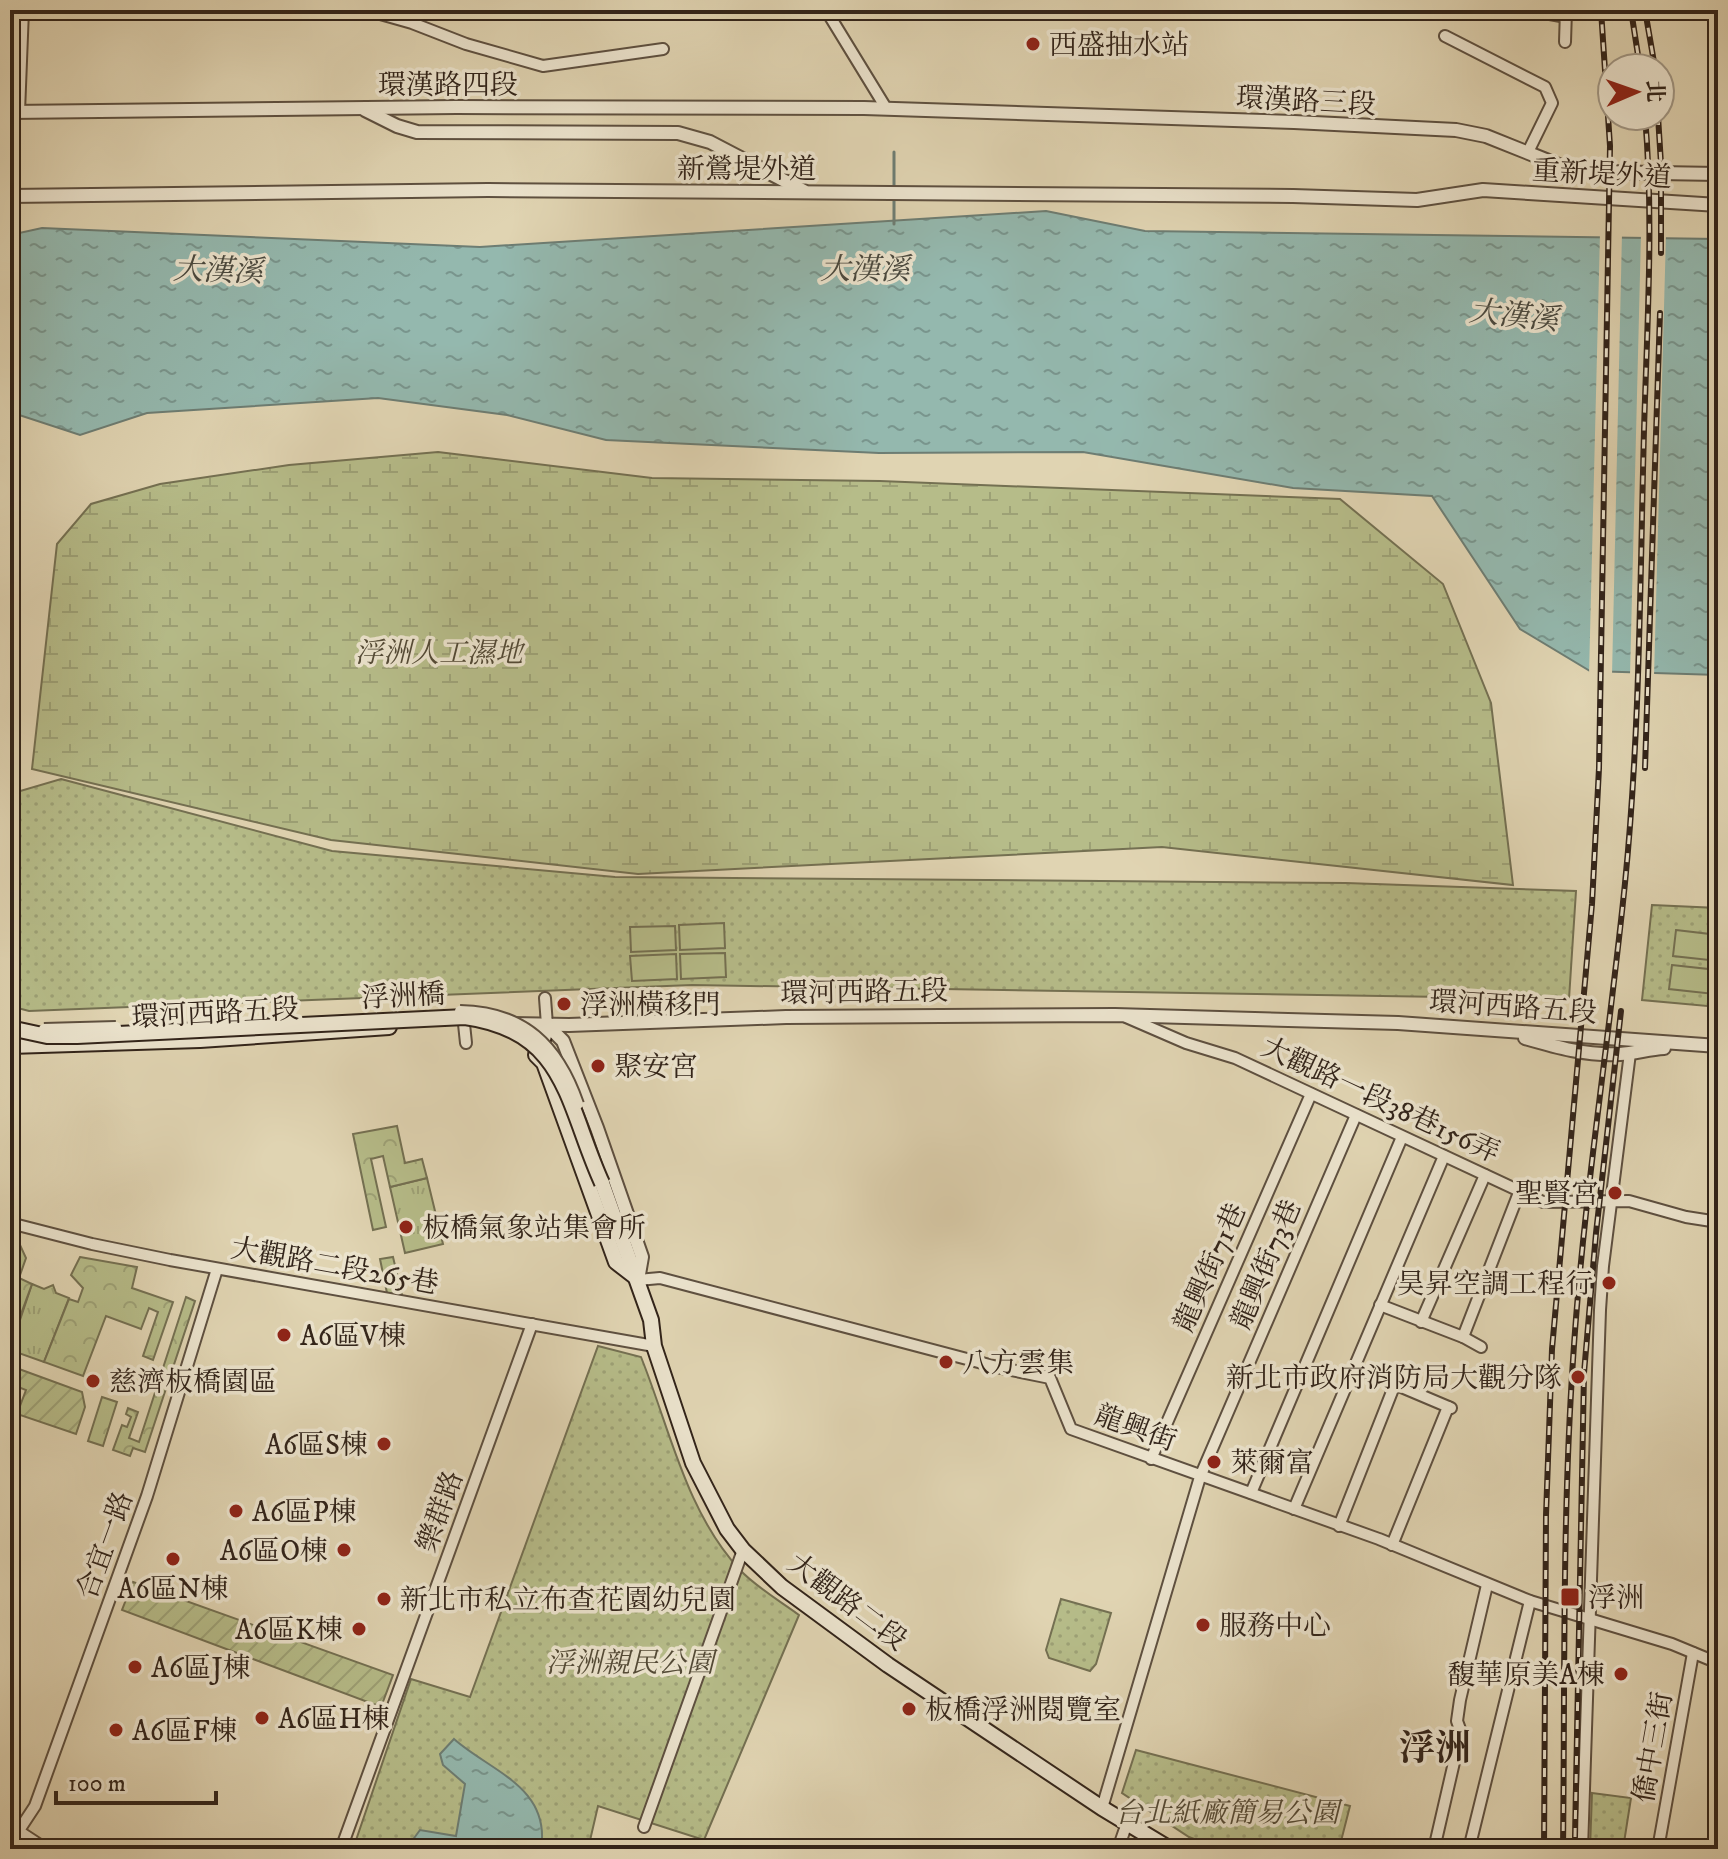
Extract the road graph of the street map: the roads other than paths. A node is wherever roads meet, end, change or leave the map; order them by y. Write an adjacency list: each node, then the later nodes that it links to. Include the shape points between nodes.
1 (366, 10): 9 (street, via 543,66)
2 (826, 10): 11 (street)
3 (1522, 10): 4 (street)
4 (1566, 14): 8 (street)
5 (16, 16): 6 (street, via 18,33); 12 (street)
6 (10, 33)
7 (1445, 36): 13 (street, via 1545,87 1552,103)
8 (1565, 42)
9 (663, 49)
10 (362, 108): 11 (street, 環漢路四段); 12 (street, 環漢路四段); 16 (street, via 417,132 678,133 710,142)
11 (886, 108): 13 (street, 環漢路三段, via 1456,130)
12 (14, 112)
13 (1528, 152): 14 (street, 環漢路三段, via 1566,168 1599,172)
14 (1718, 174)
15 (1483, 190): 16 (street, 新鶯堤外道, via 1417,200); 18 (street, 重新堤外道)
16 (807, 192): 17 (street, 新鶯堤外道)
17 (10, 196)
18 (1718, 205)
19 (545, 998): 24 (street)
20 (1122, 1015): 24 (street, 環河西路五段); 26 (street, 環河西路五段); 32 (street, 大觀路一段38巷156弄)
21 (10, 1020): 37 (street, bridge, via 49,1029 480,1011 526,1029 558,1059 585,1122)
22 (464, 1024): 23 (main road, 環河西路五段); 27 (street); 29 (main road, 環河西路五段)
23 (489, 1024): 24 (street, 環河西路五段); 31 (main road)
24 (547, 1025): 31 (main road); 43 (street, via 563,1041 597,1128 642,1257)
25 (10, 1028): 37 (main road, 浮洲橋, bridge, via 62,1036 465,1017 491,1021 520,1033 556,1069)
26 (1498, 1031): 28 (street, 環河西路五段); 30 (street, via 1577,1052)
27 (466, 1043)
28 (1715, 1045): 30 (street)
29 (10, 1046)
30 (1630, 1053): 39 (street)
31 (544, 1063): 43 (main road, via 616,1262)
32 (1311, 1094): 33 (street, 大觀路一段38巷156弄); 52 (street, 龍興街71巷)
33 (1356, 1115): 34 (street, 大觀路一段38巷156弄); 53 (street, 龍興街73巷)
34 (1402, 1137): 35 (street, 大觀路一段38巷156弄); 54 (street)
35 (1444, 1156): 36 (street, 大觀路一段38巷156弄); 44 (street)
36 (1485, 1175): 38 (street, 大觀路一段38巷156弄); 45 (street)
37 (602, 1183): 43 (main road, 浮洲橋)
38 (1520, 1190): 39 (street, 大觀路一段38巷156弄, via 1543,1202); 47 (street)
39 (1611, 1201): 40 (street, 大觀路一段38巷156弄); 61 (street, via 1600,1310)
40 (1718, 1222)
41 (10, 1223): 42 (street, 大觀路二段265巷)
42 (217, 1269): 46 (street, 大觀路二段265巷); 67 (street, 合宜一路, via 147,1496 35,1806)
43 (638, 1280): 48 (main road, 大觀路二段); 52 (street, 龍興街, via 660,1278 1050,1378 1071,1429)
44 (1380, 1305): 45 (street); 50 (street)
45 (1421, 1322): 47 (street)
46 (532, 1324): 48 (street, 大觀路二段265巷); 70 (street, 樂群路)
47 (1463, 1337): 49 (street)
48 (654, 1346): 58 (main road, 大觀路二段, via 693,1463)
49 (1481, 1347)
50 (1354, 1367): 51 (street); 55 (street)
51 (1395, 1384): 56 (street); 57 (street, via 1451,1408)
52 (1151, 1459): 53 (street, 龍興街)
53 (1200, 1477): 54 (street, 龍興街); 64 (street, 龍興街73巷)
54 (1251, 1493): 55 (street, 龍興街)
55 (1294, 1509): 56 (street, 龍興街)
56 (1339, 1526): 57 (street, 龍興街)
57 (1392, 1545): 59 (street, 龍興街)
58 (743, 1550): 64 (main road, 大觀路二段, via 782,1587 888,1665); 66 (street)
59 (1487, 1585): 60 (street, 龍興街); 73 (street)
60 (1530, 1601): 61 (street, 龍興街); 74 (street)
61 (1588, 1619): 62 (street, 龍興街); 75 (street)
62 (1693, 1653): 63 (street, 龍興街); 76 (street, 僑中三街)
63 (1718, 1663)
64 (1102, 1808): 65 (main road, 大觀路二段)
65 (1127, 1823): 71 (street); 72 (main road, 大觀路二段)
66 (644, 1827)
67 (20, 1832): 68 (street, 合宜一路); 69 (street)
68 (10, 1844)
69 (46, 1849)
70 (341, 1849)
71 (1118, 1849)
72 (1170, 1849)
73 (1434, 1849)
74 (1469, 1849)
75 (1582, 1849)
76 (1658, 1849)

